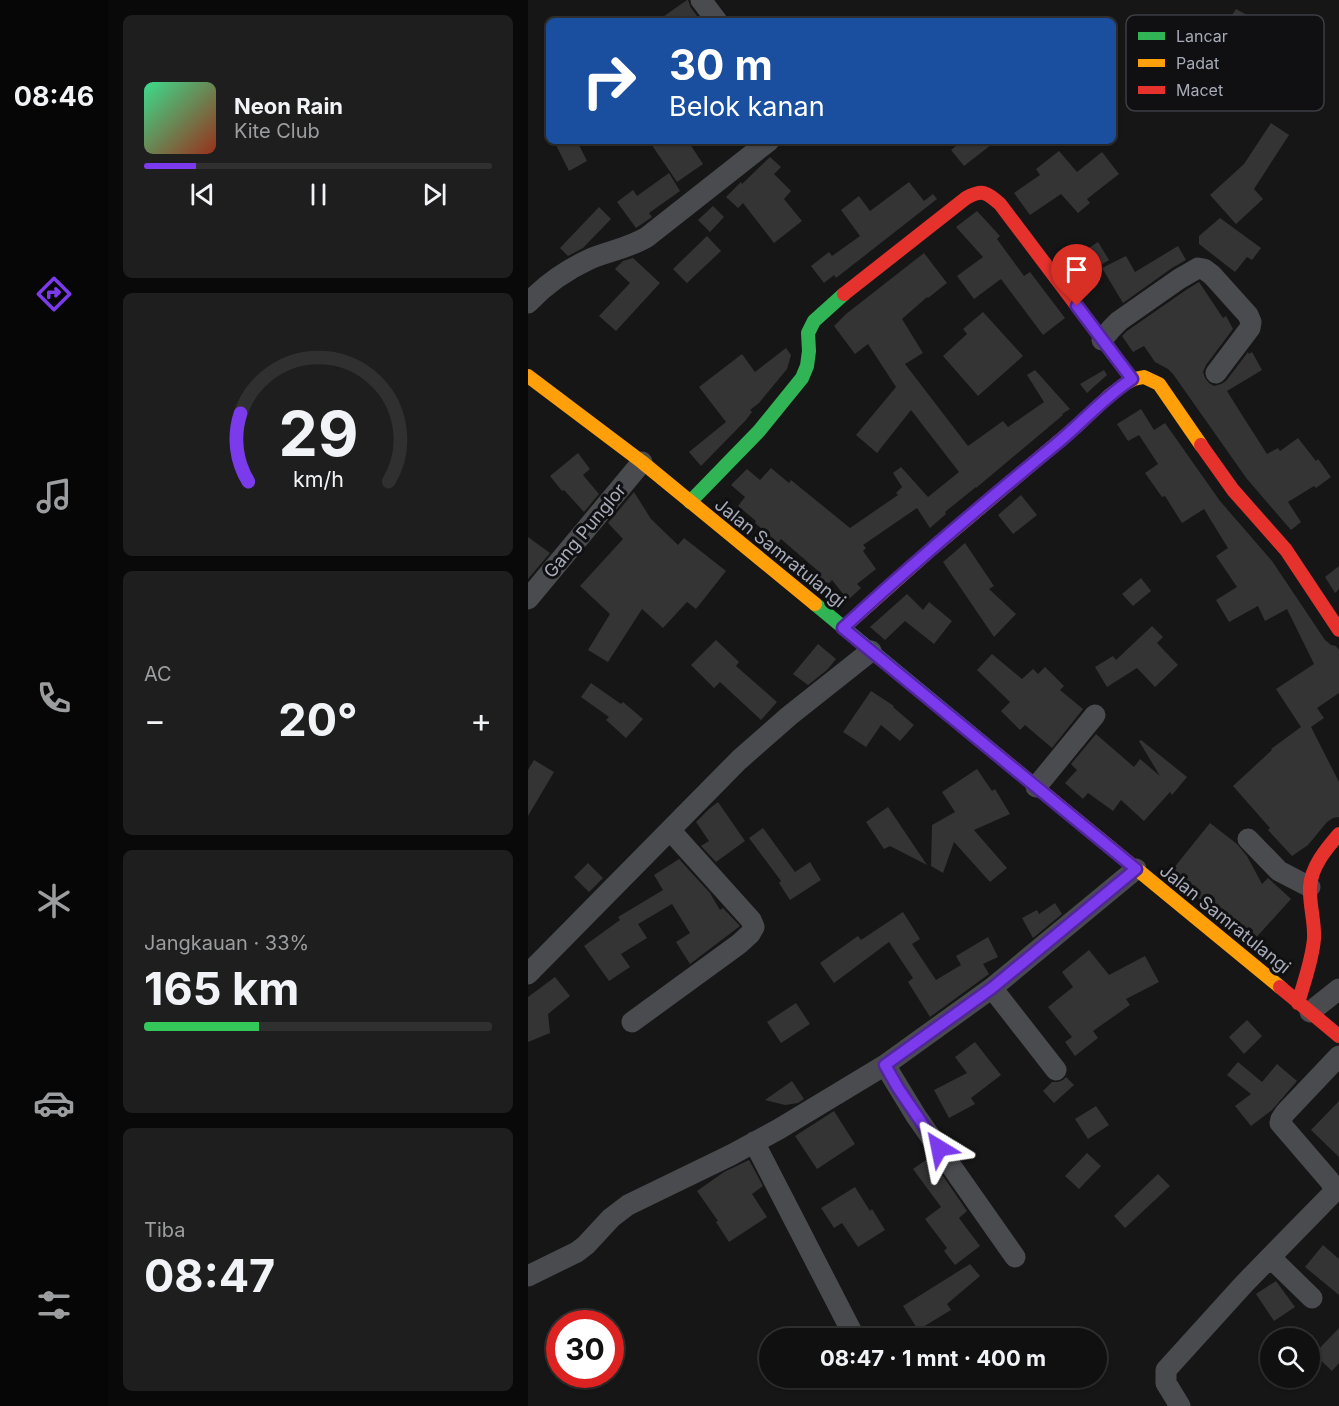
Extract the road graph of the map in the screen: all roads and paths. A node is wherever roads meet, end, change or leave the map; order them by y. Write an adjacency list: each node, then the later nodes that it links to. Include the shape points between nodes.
1 (701, 0): 2 (street)
2 (715, 18)
3 (765, 144): 4 (street, via 647,237 563,273)
4 (528, 303)
5 (1102, 340): 6 (street, via 1134,310 1179,279 1198,268 1204,269 1251,321 1250,328); 8 (street); 10 (street, via 1000,204 988,193 977,192 814,321 808,333 807,366 802,378)
6 (1216, 373)
7 (528, 376): 9 (street, Jalan Samratulangi)
8 (1132, 379): 12 (street); 13 (street, via 1143,376 1159,384 1233,490 1286,550)
9 (642, 462): 10 (street, Jalan Samratulangi); 11 (street, Gang Punglor)
10 (690, 502): 12 (street, Jalan Samratulangi)
11 (528, 599)
12 (843, 628): 14 (street, Jalan Samratulangi)
13 (1339, 630)
14 (871, 651): 16 (street, Jalan Samratulangi); 17 (street, via 739,760)
15 (1095, 716): 16 (street)
16 (1036, 787): 20 (street, Jalan Samratulangi)
17 (670, 830): 22 (street); 26 (street, via 754,927 738,944)
18 (1339, 834): 21 (street, via 1322,856)
19 (1248, 839): 21 (street, via 1278,871)
20 (1136, 869): 23 (street); 25 (street, Jalan Samratulangi)
21 (1310, 887): 25 (street, via 1315,929)
22 (528, 974)
23 (992, 988): 29 (street); 30 (street)
24 (1339, 989): 25 (street)
25 (1304, 1008): 27 (street, Jalan Samratulangi)
26 (632, 1022)
27 (1339, 1036)
28 (1339, 1056): 33 (street, via 1280,1123 1334,1191)
29 (885, 1065): 31 (street); 32 (street)
30 (1056, 1070)
31 (754, 1142): 34 (street, via 628,1205 577,1252); 36 (street)
32 (1015, 1257)
33 (1270, 1257): 35 (street); 37 (street, via 1166,1371 1166,1383)
34 (528, 1276)
35 (1312, 1298)
36 (850, 1328)
37 (1180, 1406)

